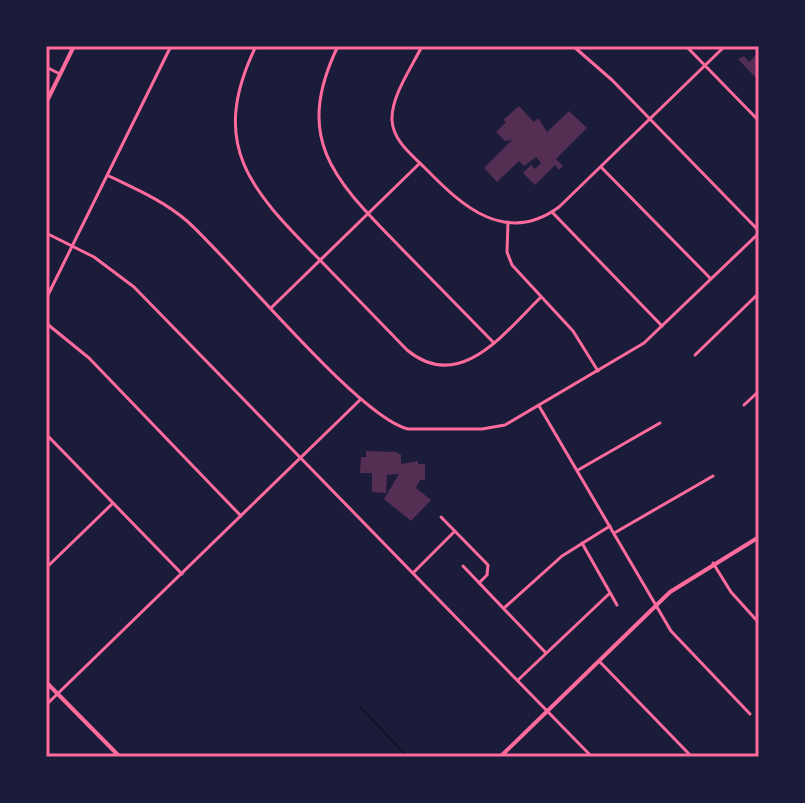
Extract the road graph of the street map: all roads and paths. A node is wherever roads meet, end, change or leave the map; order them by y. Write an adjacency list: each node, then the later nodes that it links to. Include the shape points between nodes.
1 (74, 46): 11 (street)
2 (171, 46): 17 (street)
3 (256, 46): 24 (street, via 236,103 243,165 268,207)
4 (338, 46): 19 (street, via 320,89 320,138 336,177)
5 (422, 46): 15 (street, via 392,115 398,139)
6 (573, 46): 13 (street)
7 (686, 46): 9 (street)
8 (725, 46): 9 (street)
9 (705, 66): 13 (street); 14 (street)
10 (46, 67): 11 (street)
11 (60, 74): 12 (street)
12 (46, 103)
13 (650, 119): 16 (street); 21 (street)
14 (759, 121)
15 (420, 163): 19 (street); 20 (street, via 467,208)
16 (601, 167): 18 (street); 25 (street)
17 (109, 176): 23 (street); 29 (street, via 188,222)
18 (552, 212): 20 (street); 31 (street)
19 (368, 214): 24 (street); 32 (street)
20 (508, 222): 27 (street, via 509,260)
21 (759, 232): 25 (street)
22 (46, 233): 23 (street)
23 (74, 247): 28 (street); 41 (street, via 124,278)
24 (320, 261): 29 (street); 32 (street, via 420,359 459,364)
25 (711, 279): 31 (street)
26 (759, 293): 33 (street)
27 (541, 297): 32 (street); 34 (street, via 573,331)
28 (46, 299)
29 (272, 307): 36 (street)
30 (46, 323): 45 (street, via 89,358)
31 (662, 326): 34 (street)
32 (494, 343)
33 (695, 355)
34 (598, 371): 38 (street)
35 (759, 391): 37 (street)
36 (361, 399): 38 (street, via 408,429 494,429); 41 (street)
37 (744, 405)
38 (539, 406): 42 (street)
39 (660, 423): 42 (street)
40 (46, 434): 44 (street)
41 (301, 458): 45 (street); 55 (street)
42 (578, 470): 47 (street)
43 (713, 476): 49 (street)
44 (113, 503): 53 (street); 56 (street)
45 (241, 516): 56 (street)
46 (441, 517): 48 (street)
47 (610, 526): 49 (street); 51 (street)
48 (455, 531): 55 (street); 57 (street, via 488,565)
49 (614, 533): 60 (street)
50 (759, 537): 52 (street)
51 (582, 543): 58 (street); 61 (street)
52 (713, 563): 60 (street); 62 (street)
53 (47, 564)
54 (463, 566): 57 (street)
55 (413, 573): 65 (street)
56 (182, 574): 67 (street)
57 (479, 583): 61 (street)
58 (610, 593): 59 (street); 63 (street)
59 (617, 605)
60 (656, 605): 64 (street); 70 (street, via 682,645)
61 (504, 608): 63 (street)
62 (759, 623)
63 (546, 653): 65 (street)
64 (599, 661): 69 (street); 74 (street)
65 (518, 680): 69 (street)
66 (46, 682): 67 (street)
67 (58, 694): 68 (street); 71 (street)
68 (46, 705)
69 (547, 711): 72 (street); 73 (street)
70 (750, 714)
71 (120, 757)
72 (500, 757)
73 (592, 757)
74 (692, 757)

